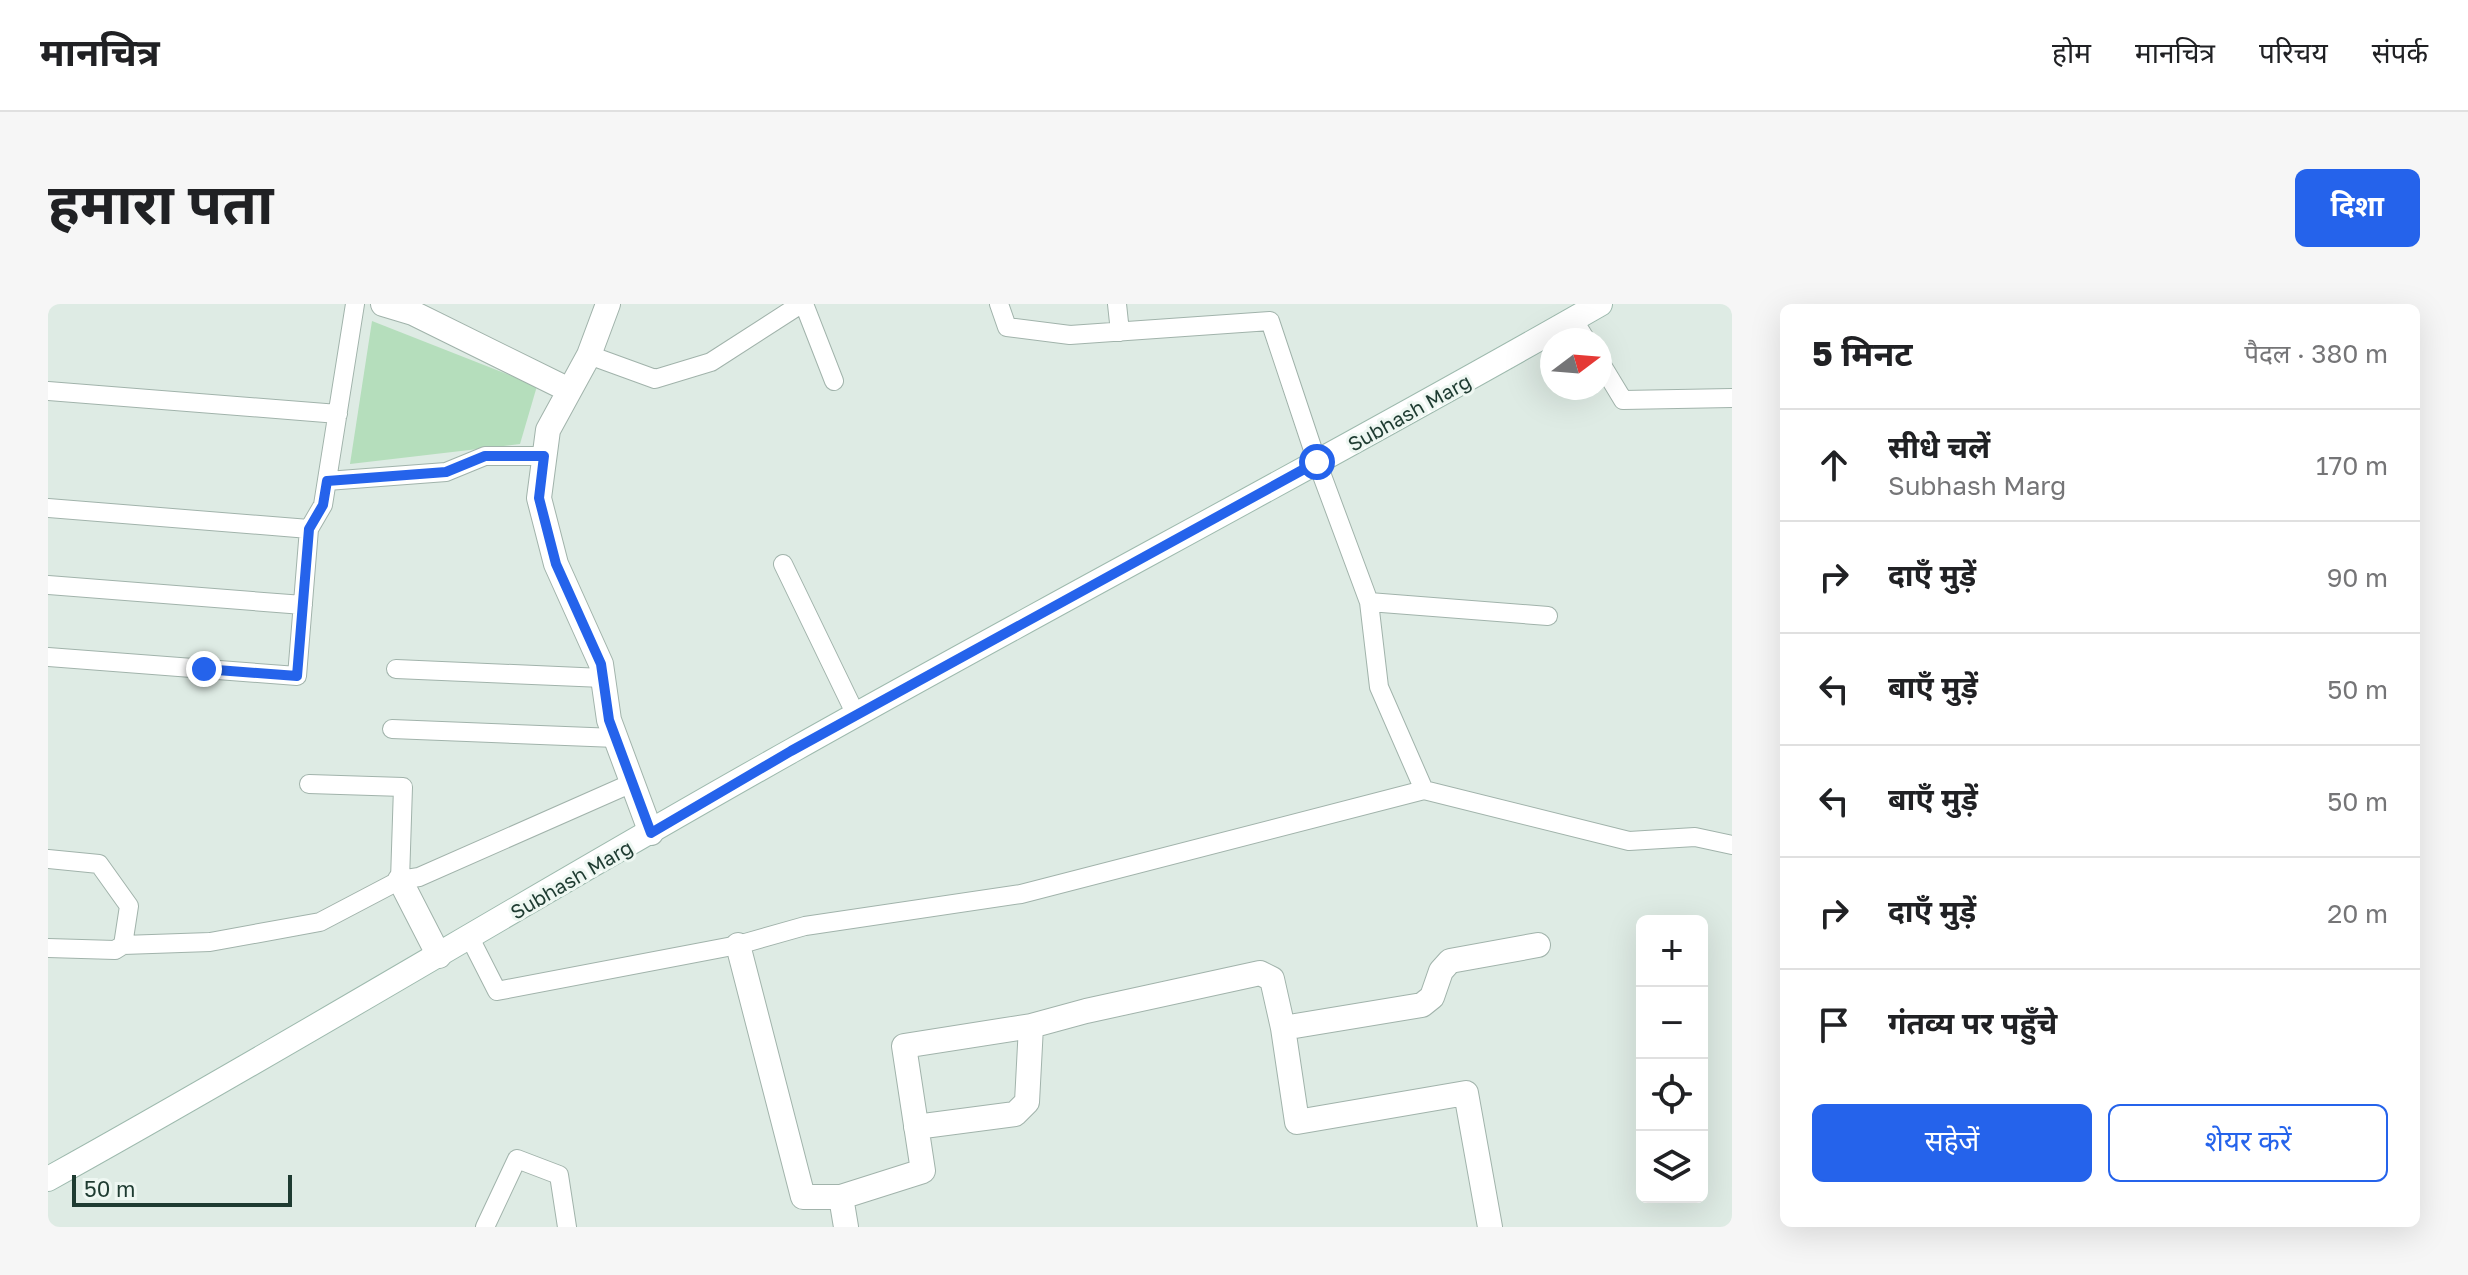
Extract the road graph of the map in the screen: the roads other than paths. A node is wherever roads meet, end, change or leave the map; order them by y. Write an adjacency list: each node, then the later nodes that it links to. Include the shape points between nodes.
1 (355, 304): 18 (lane)
2 (383, 304): 15 (street, via 413,313)
3 (608, 304): 12 (street)
4 (802, 304): 12 (lane, via 711,362 655,379); 13 (lane)
5 (999, 304): 10 (lane, via 1007,327 1070,335)
6 (1117, 304): 10 (lane)
7 (1600, 304): 9 (street, Subhash Marg)
8 (1275, 312): 10 (lane); 20 (lane)
9 (1582, 328)
10 (1120, 332)
11 (1540, 350): 20 (street, Subhash Marg)
12 (589, 355): 15 (street)
13 (834, 381)
14 (1612, 382): 17 (lane, via 1623,400)
15 (569, 390): 19 (street, via 548,430)
16 (48, 391): 18 (lane)
17 (1732, 398)
18 (338, 414): 21 (lane)
19 (544, 456): 21 (lane, via 485,456 446,472); 31 (street, via 539,498 556,564)
20 (1317, 462): 26 (lane); 32 (street, Subhash Marg)
21 (327, 481): 23 (lane, via 323,505)
22 (48, 508): 23 (lane)
23 (309, 529): 27 (lane)
24 (783, 564): 32 (lane)
25 (48, 585): 27 (lane)
26 (1369, 602): 28 (lane); 37 (lane, via 1379,687)
27 (303, 605): 29 (lane, via 297,676)
28 (1548, 616)
29 (48, 657)
30 (396, 669): 31 (lane)
31 (603, 678): 34 (street)
32 (856, 715): 38 (street, Subhash Marg)
33 (392, 729): 34 (lane)
34 (616, 738): 35 (street)
35 (632, 783): 38 (street); 41 (lane, via 419,877)
36 (309, 784): 41 (lane, via 403,787)
37 (1424, 790): 39 (lane, via 1629,841 1695,837); 44 (lane, via 1021,894 805,926)
38 (651, 833): 42 (street, Subhash Marg)
39 (1732, 845)
40 (48, 859): 43 (lane, via 99,864 129,906)
41 (400, 880): 43 (lane, via 320,922 210,942); 47 (street)
42 (470, 938): 44 (lane, via 497,991); 47 (street, Subhash Marg)
43 (123, 945): 46 (lane, via 115,950)
44 (738, 945): 52 (street, via 803,1197)
45 (1538, 945): 49 (street, via 1450,961 1432,997 1422,1005)
46 (48, 948)
47 (439, 956): 51 (street, Subhash Marg)
48 (1031, 1026): 49 (street, via 1260,973 1272,979); 50 (street, via 1027,1102 1015,1114); 50 (street, via 904,1046)
49 (1283, 1028): 56 (street, via 1297,1122 1466,1093)
50 (916, 1127): 52 (street, via 923,1171)
51 (48, 1179)
52 (841, 1197): 55 (street)
53 (485, 1227): 54 (lane, via 517,1159 559,1175)
54 (567, 1227)
55 (846, 1227)
56 (1490, 1227)

